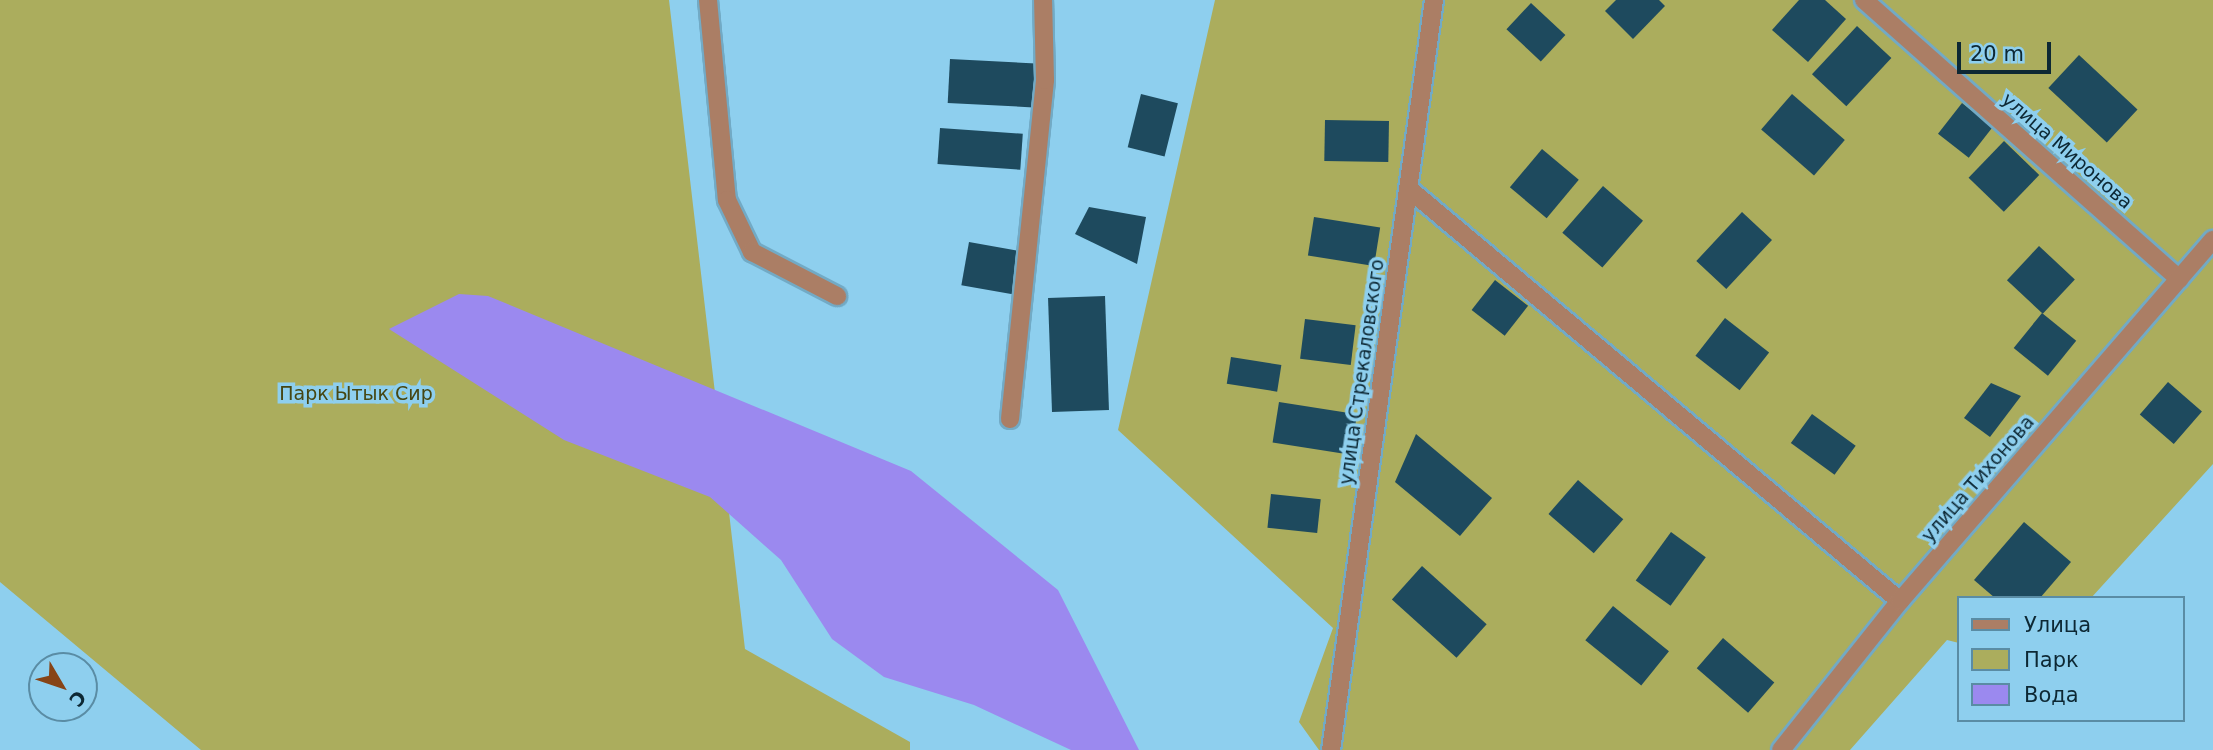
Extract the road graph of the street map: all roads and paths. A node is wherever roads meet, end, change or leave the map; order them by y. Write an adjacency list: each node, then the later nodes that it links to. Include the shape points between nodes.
1 (708, 0): 8 (street, via 727,200 752,252)
2 (1043, 0): 9 (street, via 1045,80)
3 (1434, 0): 5 (street, улица Стрекаловского)
4 (1864, 0): 7 (street, улица Миронова)
5 (1409, 189): 10 (street); 11 (street, улица Стрекаловского)
6 (2213, 240): 7 (street, улица Тихонова)
7 (2179, 279): 10 (street, улица Тихонова)
8 (837, 296)
9 (1010, 419)
10 (1900, 601): 12 (street, улица Тихонова)
11 (1331, 750)
12 (1781, 750)

